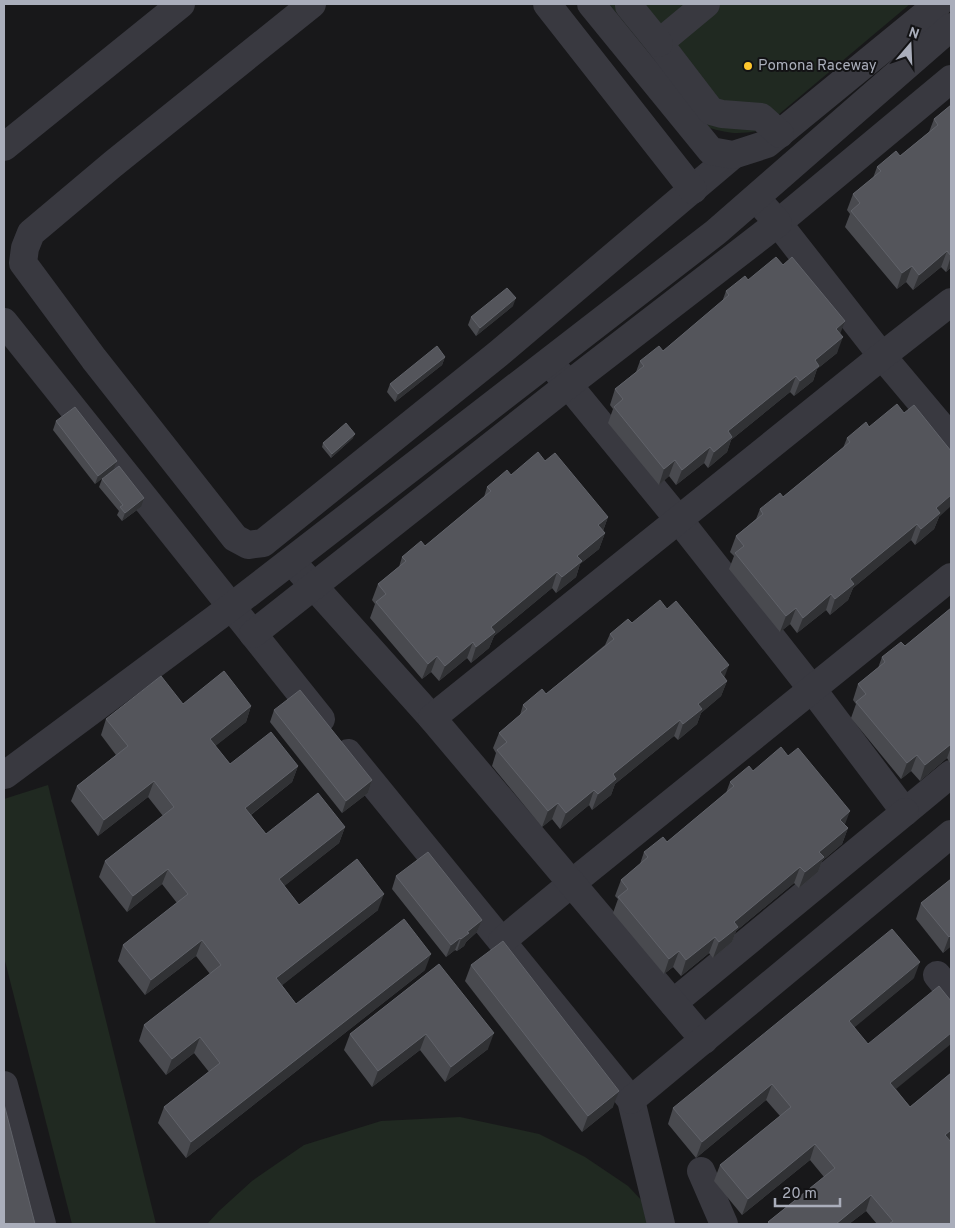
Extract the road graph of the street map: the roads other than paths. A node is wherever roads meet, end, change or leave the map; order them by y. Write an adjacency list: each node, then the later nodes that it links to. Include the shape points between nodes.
1 (181, 4): 12 (lane)
2 (312, 4): 14 (lane, via 31,233 23,262 94,359 235,538 248,545 263,544)
3 (548, 4): 14 (lane)
4 (591, 4): 13 (lane, via 711,151)
5 (706, 4): 9 (lane)
6 (938, 4): 11 (lane)
7 (629, 5): 9 (lane)
8 (951, 27): 15 (lane)
9 (659, 43): 11 (lane, via 711,111 761,117)
10 (951, 79): 16 (lane)
11 (780, 134): 13 (lane, via 767,144)
12 (4, 147)
13 (733, 155): 14 (lane)
14 (694, 190)
15 (756, 198): 16 (lane); 20 (lane)
16 (778, 222): 19 (lane); 21 (lane)
17 (951, 302): 19 (lane)
18 (4, 322): 27 (lane)
19 (882, 356): 22 (lane); 23 (lane)
20 (549, 361): 21 (lane); 24 (lane)
21 (568, 384): 23 (lane); 26 (lane)
22 (951, 438)
23 (679, 520): 29 (lane); 30 (lane)
24 (291, 560): 26 (lane); 27 (lane)
25 (951, 577): 29 (lane)
26 (314, 587): 28 (lane); 30 (lane)
27 (231, 607): 28 (lane); 32 (lane)
28 (253, 634): 36 (lane)
29 (812, 689): 33 (lane); 35 (lane)
30 (432, 718): 35 (lane)
31 (951, 774): 33 (lane)
32 (5, 775)
33 (905, 812): 37 (lane)
34 (951, 834): 38 (lane)
35 (572, 883): 36 (lane); 37 (lane)
36 (502, 942): 40 (lane)
37 (673, 1003): 38 (lane)
38 (704, 1040): 40 (lane)
39 (4, 1085): 42 (lane)
40 (631, 1100): 43 (lane)
41 (701, 1171): 44 (lane)
42 (42, 1224)
43 (661, 1224)
44 (724, 1224)

